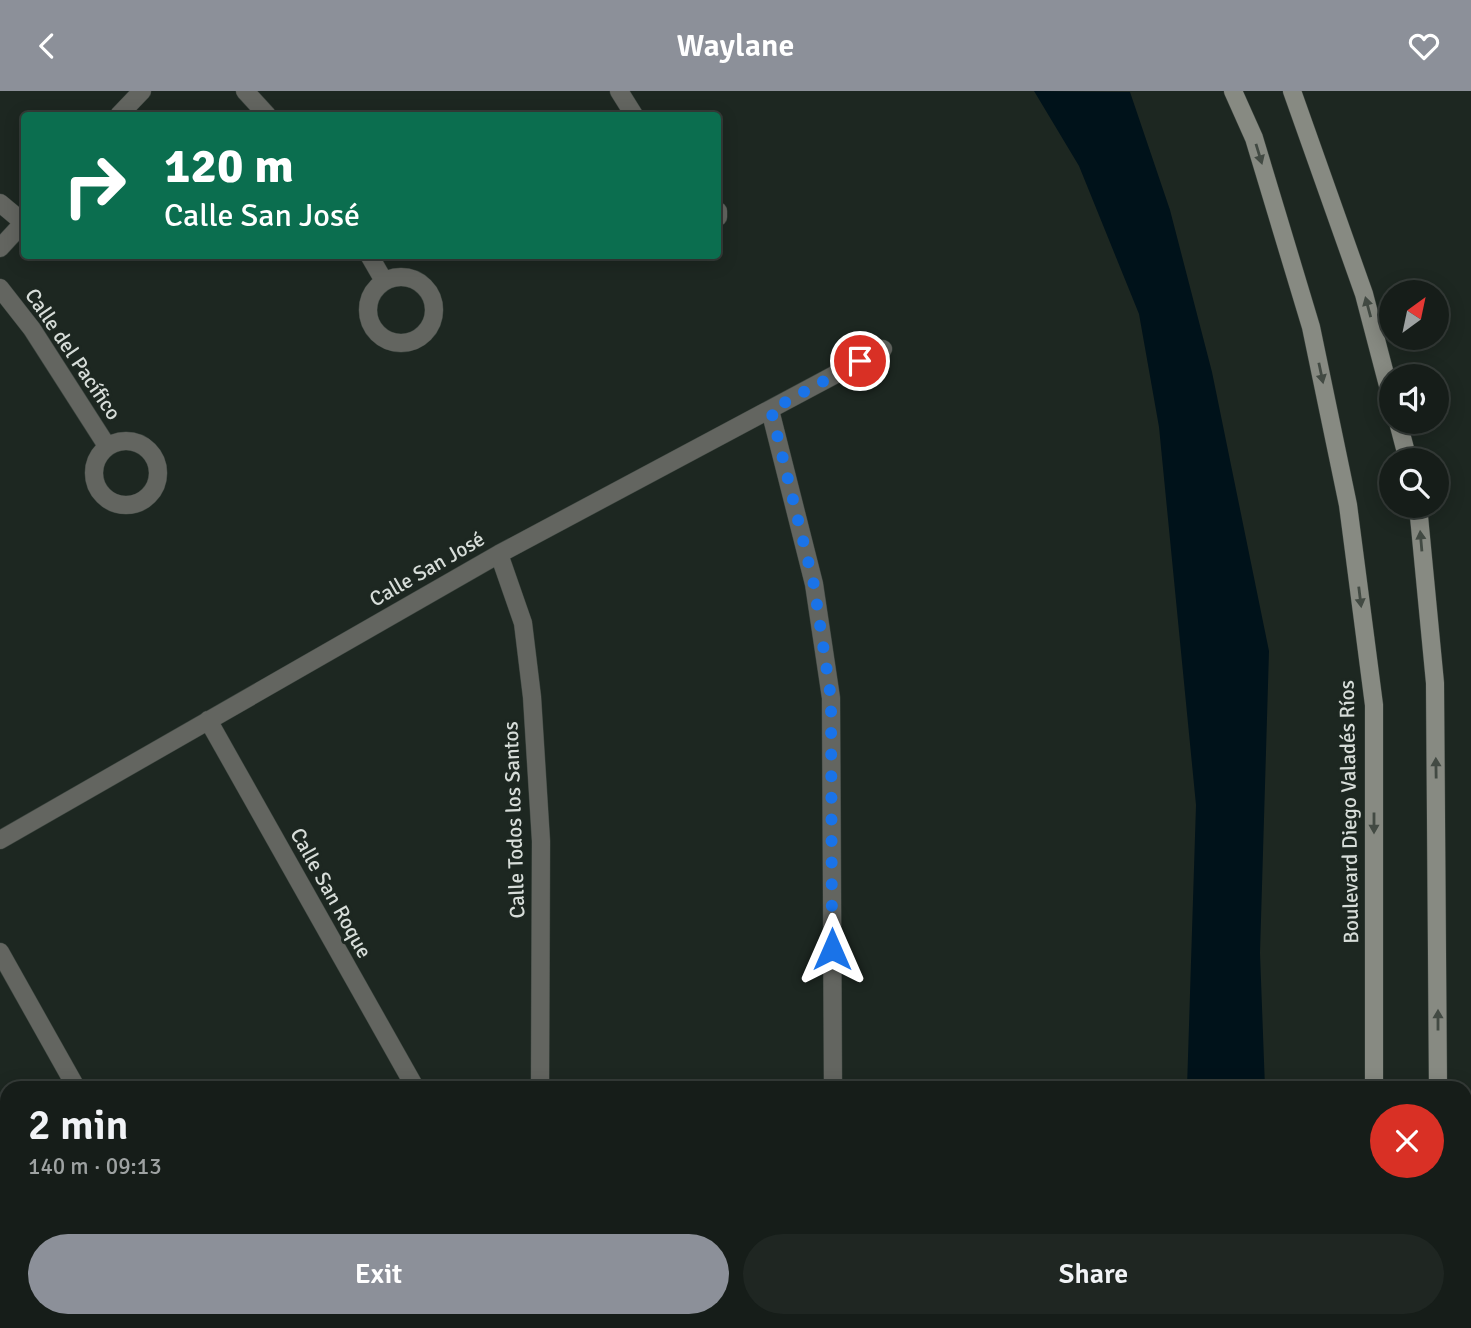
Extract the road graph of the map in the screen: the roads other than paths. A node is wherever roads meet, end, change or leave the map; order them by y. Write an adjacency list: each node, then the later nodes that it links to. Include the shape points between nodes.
1 (142, 91): 6 (street)
2 (245, 91): 7 (street)
3 (619, 91): 8 (street)
4 (1233, 91): 29 (street, Boulevard Diego Valadés Ríos, one-way to 29, via 1254,138 1311,327 1348,505 1374,705)
5 (1292, 91): 17 (street, one-way to 5, via 1364,295)
6 (122, 112)
7 (264, 112)
8 (632, 112)
9 (0, 203): 10 (street)
10 (21, 220)
11 (21, 226): 12 (street)
12 (0, 248)
13 (371, 259): 14 (street)
14 (384, 281)
15 (0, 288): 19 (street, Calle del Pacífico, via 32,328)
16 (883, 349): 18 (street, Calle San José)
17 (1382, 364)
18 (771, 410): 21 (street, Calle San José); 28 (street, via 814,585 831,698)
19 (107, 446)
20 (1419, 518): 30 (street, one-way to 20, via 1435,683)
21 (499, 554): 22 (street, Calle San José); 27 (street, Calle Todos los Santos, via 523,623 532,697 541,841)
22 (208, 720): 23 (street, Calle San José); 26 (street, Calle San Roque)
23 (0, 840)
24 (0, 952): 25 (street)
25 (73, 1081)
26 (411, 1081)
27 (540, 1081)
28 (833, 1081)
29 (1374, 1081)
30 (1438, 1081)

